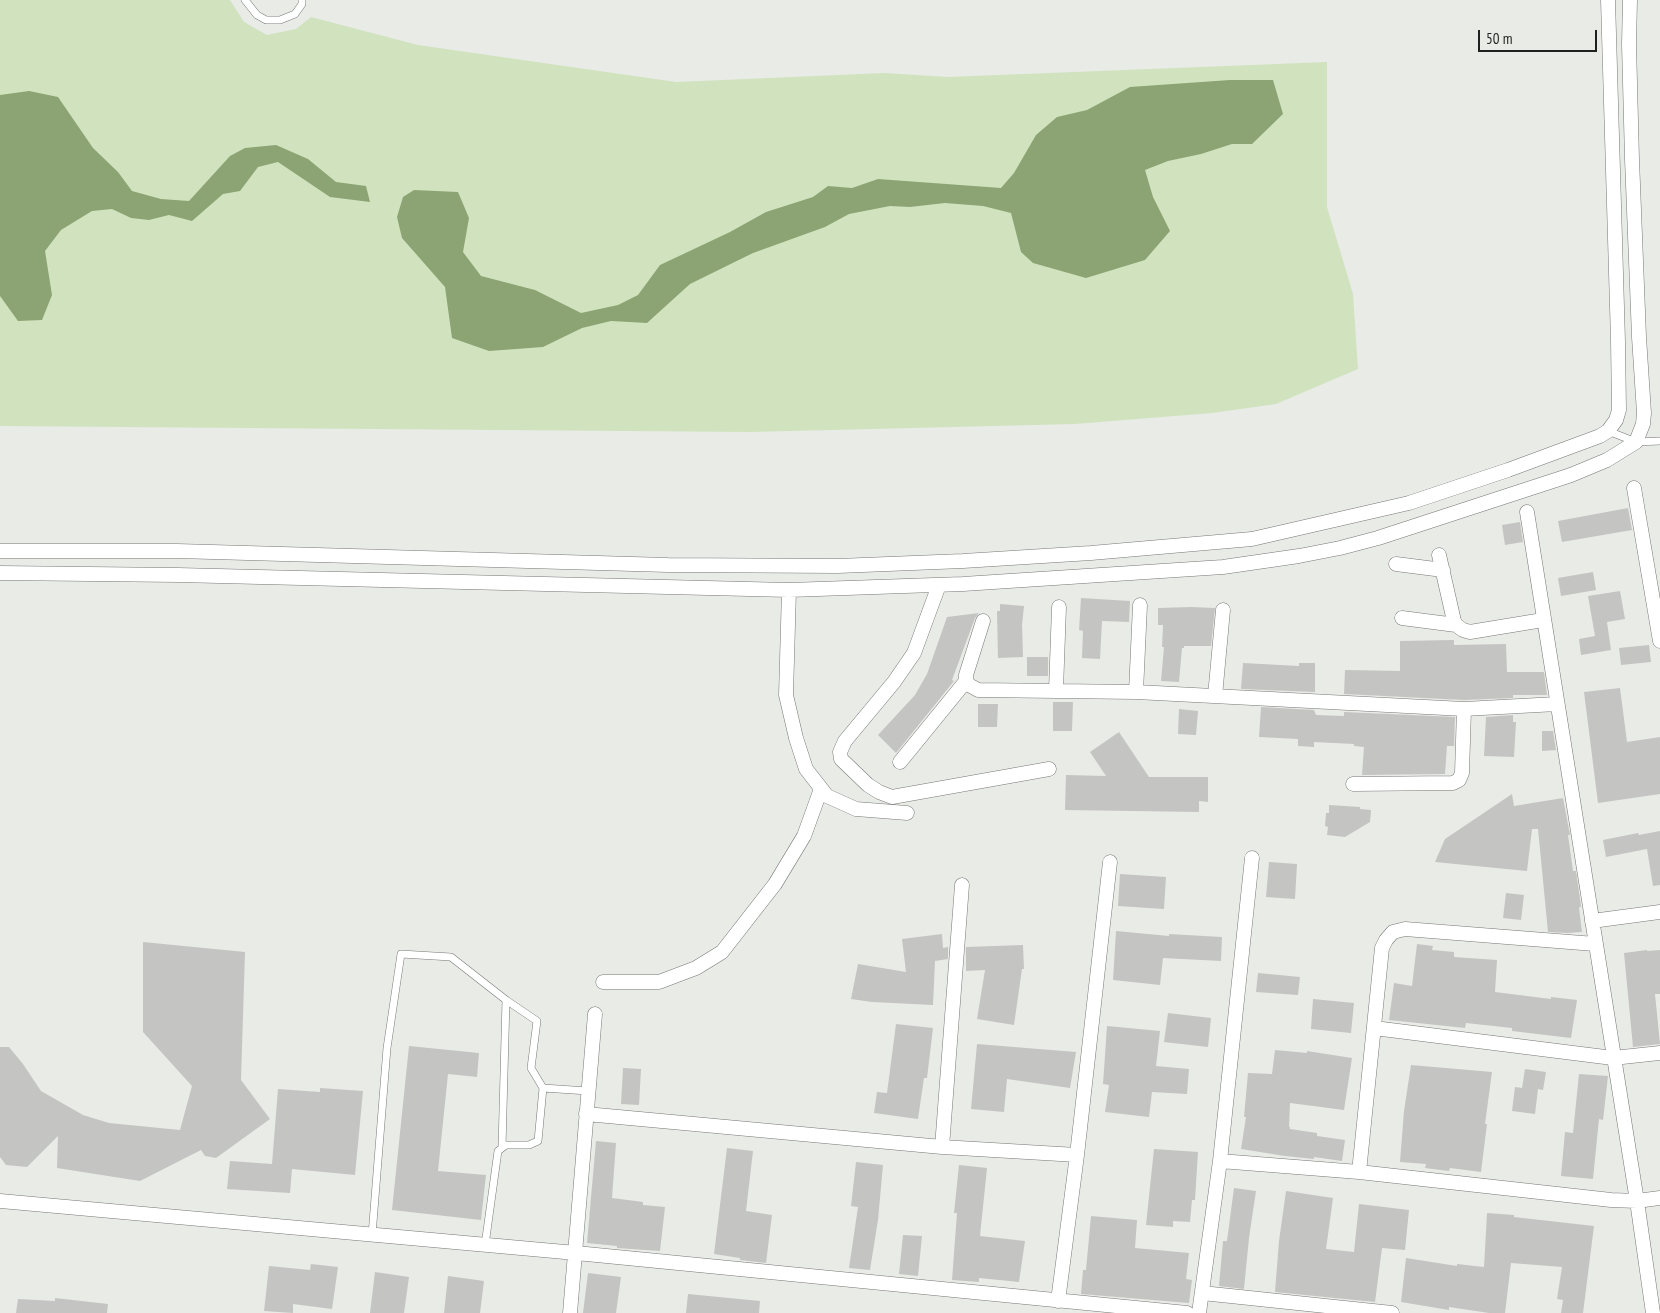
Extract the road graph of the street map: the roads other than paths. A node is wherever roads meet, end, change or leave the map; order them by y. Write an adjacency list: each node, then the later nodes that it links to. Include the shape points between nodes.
1 (245, 0): 2 (lane, via 257,15 266,20 280,20 295,14)
2 (302, 0)
3 (1608, 0): 5 (street, via 1619,410)
4 (1630, 0): 7 (street, via 1635,232 1644,413)
5 (1608, 431): 7 (lane); 13 (street, via 1570,448 1409,502 1252,539 1091,554)
6 (1660, 441): 7 (lane)
7 (1636, 442): 18 (street, via 1607,460 1571,475 1340,548 1223,567)
8 (1634, 488): 28 (street)
9 (1527, 512): 25 (street)
10 (0, 551): 11 (street)
11 (177, 551): 13 (street, via 668,565 838,566); 17 (street)
12 (1439, 555): 15 (street)
13 (963, 561): 18 (street)
14 (1396, 564): 15 (street)
15 (1443, 570): 27 (street)
16 (0, 573): 17 (street)
17 (178, 575): 20 (street)
18 (963, 584): 19 (street)
19 (939, 585): 20 (street); 36 (street, via 914,653 845,741 841,759 868,785 892,797)
20 (789, 590): 38 (street, via 786,695 806,769)
21 (1140, 605): 31 (street)
22 (1059, 607): 30 (street)
23 (1223, 610): 32 (street)
24 (1402, 618): 27 (street)
25 (1543, 620): 27 (street, via 1470,632); 33 (street)
26 (982, 621): 29 (street)
27 (1456, 625)
28 (1660, 641)
29 (966, 681): 30 (street, via 978,690); 35 (street)
30 (1056, 690): 31 (street)
31 (1136, 692): 32 (street)
32 (1215, 696): 34 (street)
33 (1557, 704): 34 (street); 44 (street)
34 (1464, 709): 37 (street, via 1462,773 1459,780 1453,783)
35 (900, 762)
36 (1049, 769)
37 (1353, 784)
38 (821, 789): 39 (street, via 827,796 856,808); 46 (street, via 804,836 775,884 722,952 696,968 659,982)
39 (906, 813)
40 (1252, 858): 58 (street)
41 (1110, 862): 57 (street)
42 (962, 885): 56 (street)
43 (1660, 912): 44 (street)
44 (1592, 921): 45 (street)
45 (1595, 944): 49 (street, via 1405,929 1393,932 1382,948); 51 (street)
46 (603, 982)
47 (506, 1000): 52 (lane, via 537,1021 531,1068); 55 (lane); 63 (lane, via 451,957 401,954 387,1048)
48 (595, 1014): 53 (street)
49 (1374, 1028): 51 (street); 59 (street)
50 (1660, 1053): 51 (street)
51 (1613, 1058): 62 (street)
52 (543, 1088): 53 (lane); 55 (lane, via 538,1141 530,1145)
53 (588, 1091): 54 (street)
54 (586, 1114): 56 (street); 65 (street)
55 (502, 1147): 64 (lane, via 496,1155)
56 (942, 1147): 57 (street)
57 (1077, 1155): 67 (street)
58 (1220, 1161): 59 (street); 66 (street)
59 (1360, 1172): 62 (street)
60 (1660, 1198): 62 (street)
61 (0, 1201): 63 (street)
62 (1637, 1201): 72 (street)
63 (372, 1235): 64 (street)
64 (486, 1245): 65 (street)
65 (576, 1253): 67 (street); 68 (street)
66 (1202, 1293): 70 (street); 71 (street)
67 (1058, 1301): 69 (street)
68 (570, 1313)
69 (1187, 1313)
70 (1199, 1313)
71 (1392, 1313)
72 (1653, 1313)

